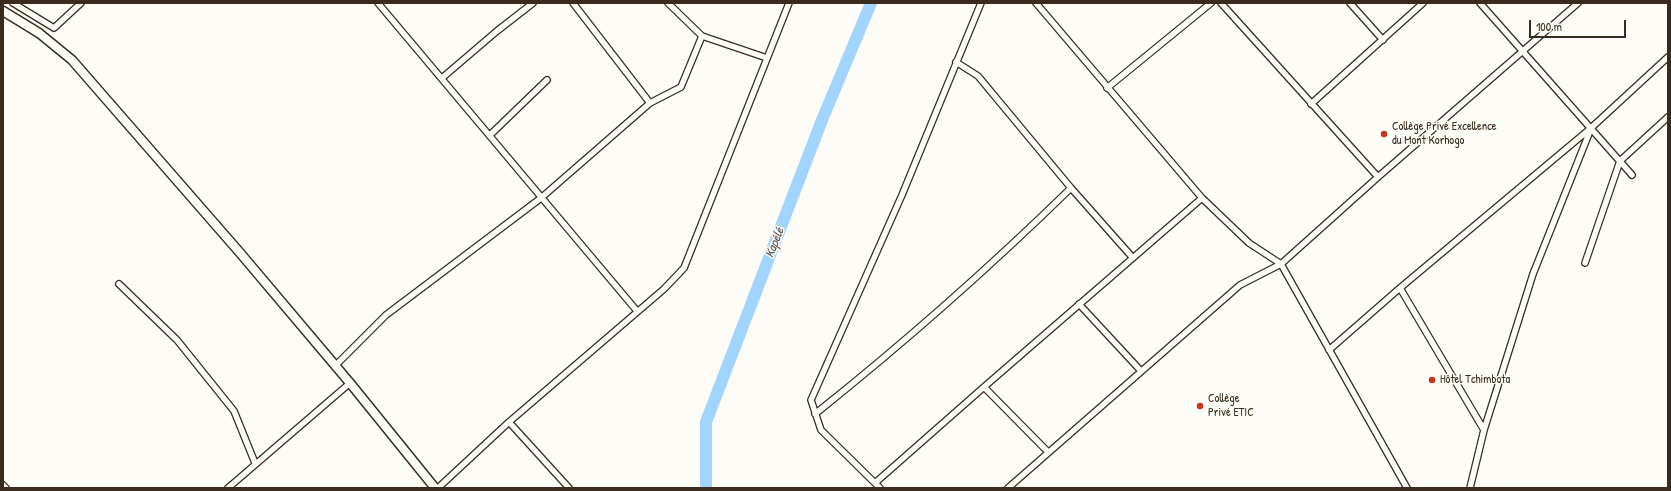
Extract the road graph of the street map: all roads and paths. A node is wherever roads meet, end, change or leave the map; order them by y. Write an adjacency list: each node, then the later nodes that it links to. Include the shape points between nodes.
1 (13, 3): 2 (street, via 54,28)
2 (81, 3)
3 (378, 3): 23 (street)
4 (533, 3): 23 (street)
5 (573, 3): 26 (street)
6 (668, 3): 17 (street)
7 (789, 3): 21 (street)
8 (981, 3): 22 (street)
9 (1036, 3): 25 (street)
10 (1211, 3): 25 (street)
11 (1221, 3): 27 (street)
12 (1350, 3): 18 (street)
13 (1423, 3): 18 (street)
14 (1480, 3): 19 (street)
15 (1578, 3): 19 (street)
16 (3, 11): 45 (street, via 39,34 72,60 241,254)
17 (702, 36): 21 (street); 26 (street, via 681,87)
18 (1382, 40): 27 (street)
19 (1522, 53): 29 (street); 33 (street)
20 (1668, 57): 29 (street)
21 (767, 58): 43 (street, via 684,268)
22 (956, 62): 34 (street, via 978,76); 49 (street, via 902,195 811,400)
23 (442, 78): 30 (street)
24 (547, 80): 30 (street)
25 (1107, 88): 36 (street)
26 (650, 103): 35 (street)
27 (1312, 104): 33 (street)
28 (1668, 117): 31 (street)
29 (1591, 128): 31 (street); 41 (street); 51 (street, via 1533,274)
30 (490, 135): 35 (street)
31 (1620, 161): 32 (street); 38 (street)
32 (1632, 175)
33 (1378, 177): 39 (street)
34 (1071, 188): 37 (street); 49 (street, via 1021,237)
35 (541, 198): 43 (street); 45 (street, via 386,314)
36 (1202, 198): 37 (street); 39 (street, via 1249,243)
37 (1133, 258): 42 (street)
38 (1585, 263)
39 (1281, 264): 44 (street); 46 (street, via 1240,285)
40 (119, 284): 53 (street, via 177,340 234,411)
41 (1400, 288): 44 (street); 51 (street)
42 (1079, 304): 46 (street); 48 (street)
43 (637, 311): 50 (street)
44 (1329, 350): 63 (street)
45 (334, 366): 47 (street)
46 (1141, 371): 52 (street)
47 (350, 383): 53 (street); 58 (street)
48 (984, 386): 52 (street); 54 (street)
49 (815, 414): 54 (street, via 821,430)
50 (509, 422): 59 (street); 60 (street)
51 (1484, 430): 64 (street)
52 (1048, 452): 62 (street)
53 (255, 464): 57 (street)
54 (875, 483): 61 (street)
55 (3, 485): 56 (street)
56 (6, 488)
57 (228, 488)
58 (434, 488)
59 (438, 488)
60 (569, 488)
61 (880, 488)
62 (1008, 488)
63 (1407, 488)
64 (1470, 488)

